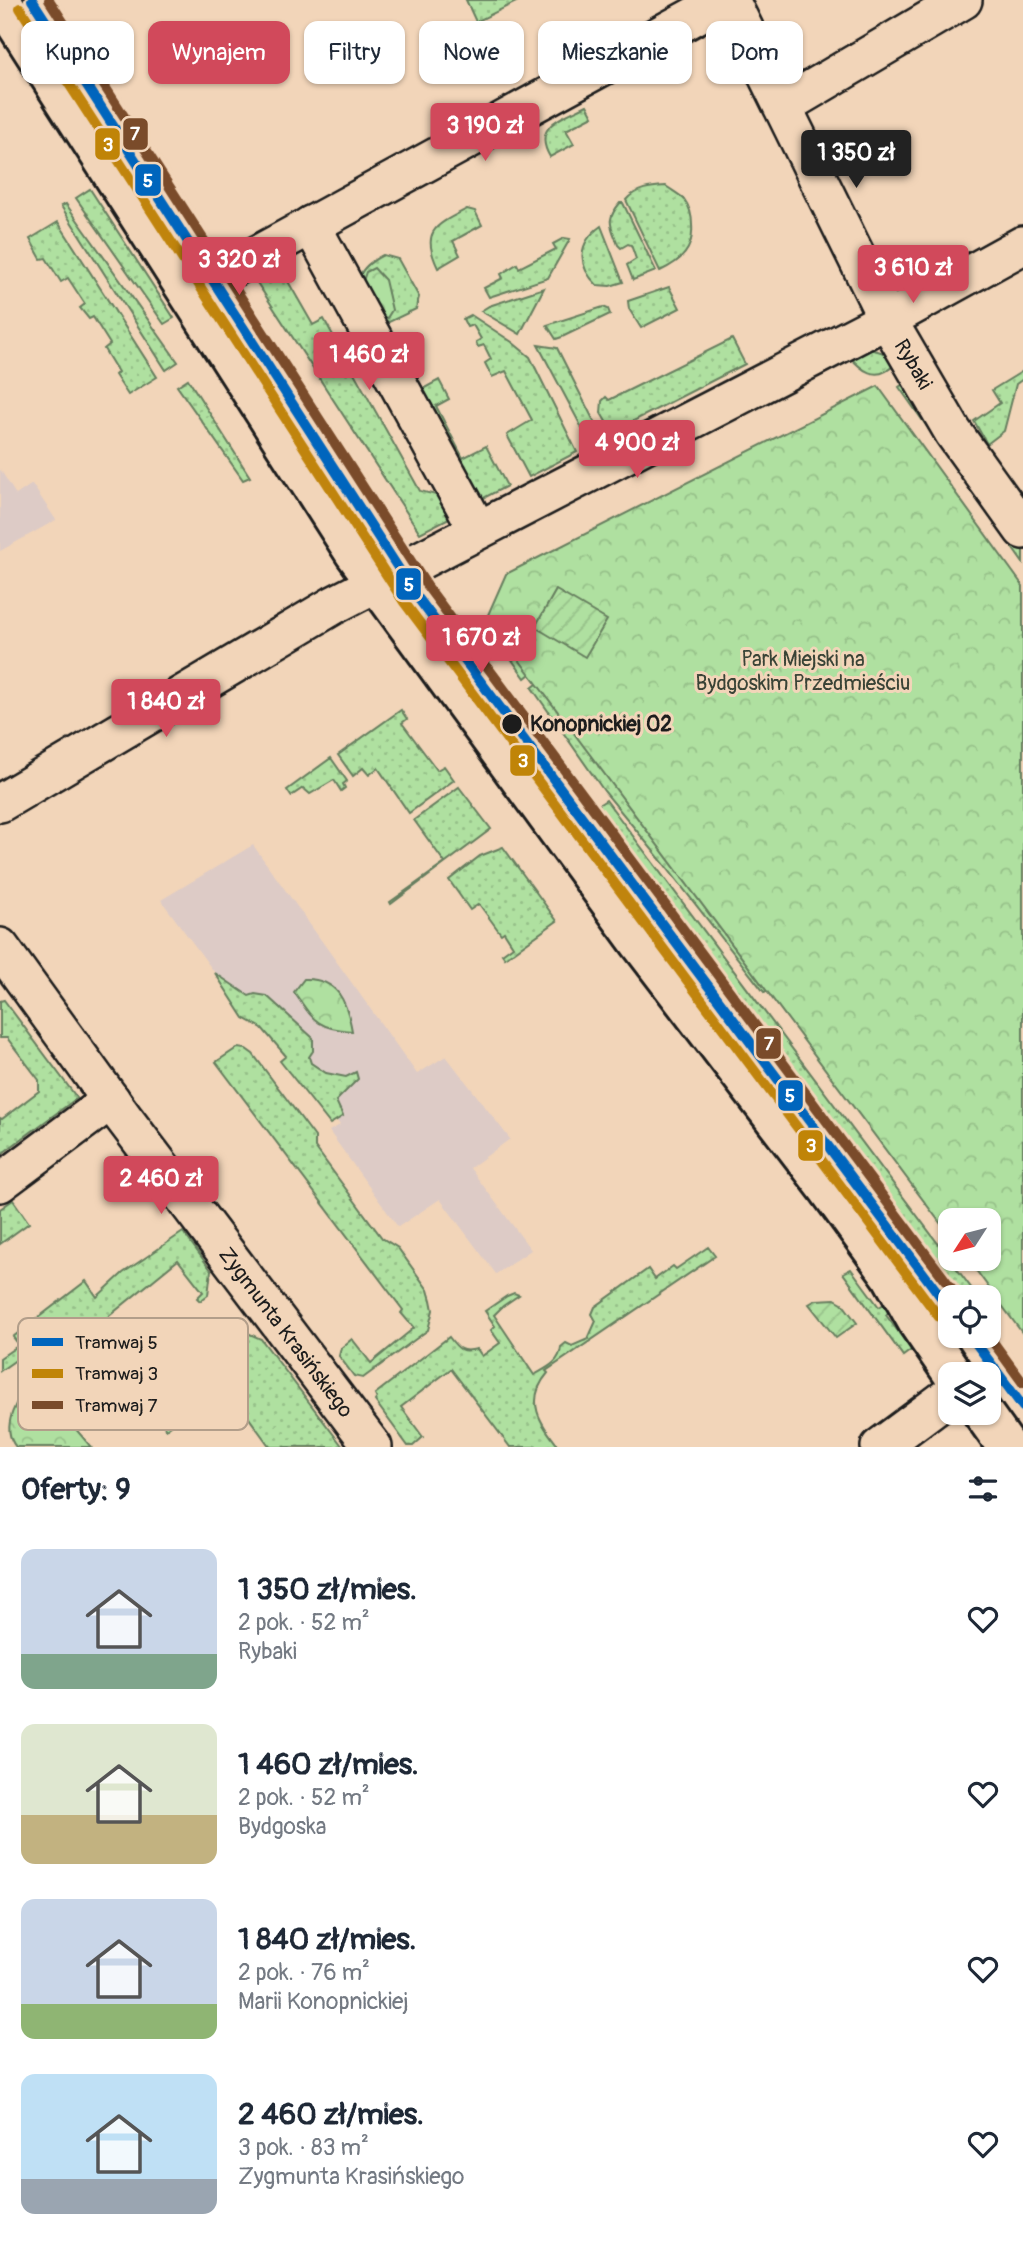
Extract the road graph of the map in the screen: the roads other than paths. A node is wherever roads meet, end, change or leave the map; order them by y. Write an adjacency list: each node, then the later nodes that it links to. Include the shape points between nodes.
1 (1, 0): 8 (street)
2 (724, 0): 6 (street)
3 (730, 0): 5 (street, Rybaki)
4 (962, 0): 5 (street)
5 (783, 106): 9 (street, Rybaki)
6 (311, 225): 8 (street); 10 (street)
7 (1023, 245): 9 (street)
8 (189, 292): 12 (street)
9 (887, 319): 10 (street); 11 (street, Rybaki, via 953,432)
10 (478, 530): 12 (street)
11 (1023, 530)
12 (377, 583): 13 (street); 17 (street, via 640,943 891,1275)
13 (0, 803)
14 (0, 947): 15 (street, Zygmunta Krasińskiego)
15 (111, 1101): 16 (street); 20 (street, Zygmunta Krasińskiego)
16 (0, 1183)
17 (945, 1362)
18 (938, 1404): 21 (street)
19 (991, 1425): 22 (street)
20 (373, 1447)
21 (880, 1447)
22 (1007, 1447)

